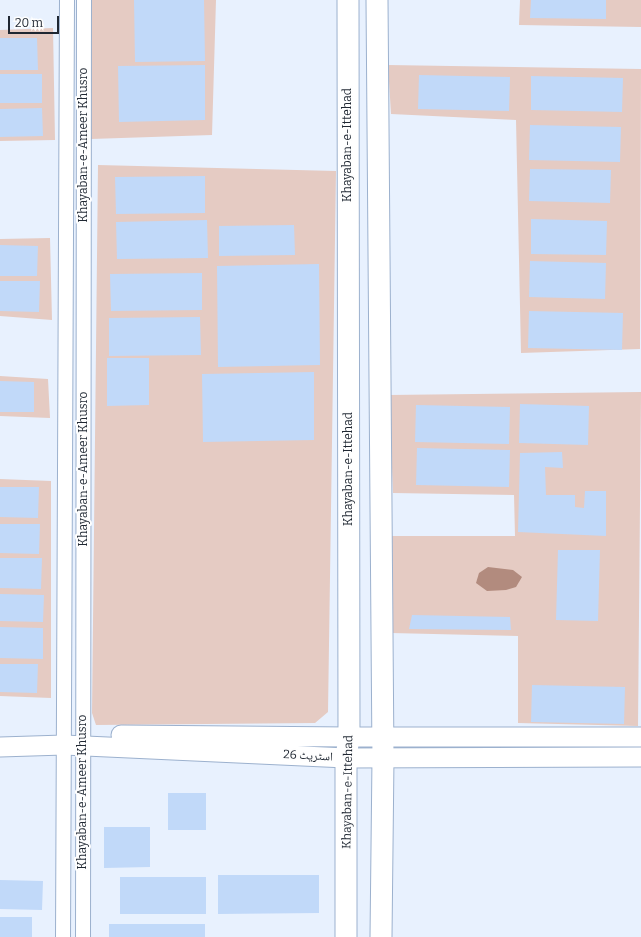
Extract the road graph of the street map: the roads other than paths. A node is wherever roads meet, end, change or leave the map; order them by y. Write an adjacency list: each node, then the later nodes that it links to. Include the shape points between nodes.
1 (68, 0): 6 (street, Khayaban-e-Ameer Khusro)
2 (84, 0): 5 (street, Khayaban-e-Ameer Khusro)
3 (348, 0): 11 (main road, Khayaban-e-Ittehad)
4 (376, 0): 10 (main road)
5 (84, 56): 6 (street, via 82,62 75,65 70,63); 8 (street, Khayaban-e-Ameer Khusro)
6 (68, 58): 7 (street, Khayaban-e-Ameer Khusro)
7 (68, 88): 8 (street, via 77,83); 13 (street, Khayaban-e-Ameer Khusro)
8 (84, 90): 14 (street, Khayaban-e-Ameer Khusro)
9 (0, 734): 13 (main road, اسٹریٹ 26)
10 (383, 736): 11 (main road, اسٹریٹ 26); 12 (main road, اسٹریٹ 26); 18 (main road)
11 (349, 737): 14 (main road, اسٹریٹ 26); 17 (main road, Khayaban-e-Ittehad)
12 (641, 737)
13 (64, 739): 14 (main road, اسٹریٹ 26); 15 (main road, اسٹریٹ 26); 19 (street, Khayaban-e-Ameer Khusro)
14 (83, 740): 17 (main road, اسٹریٹ 26); 20 (street, Khayaban-e-Ameer Khusro)
15 (0, 748)
16 (641, 757): 18 (main road, اسٹریٹ 26)
17 (346, 758): 18 (main road, اسٹریٹ 26); 21 (main road, Khayaban-e-Ittehad)
18 (383, 758): 22 (main road)
19 (63, 937)
20 (83, 937)
21 (346, 937)
22 (381, 937)

